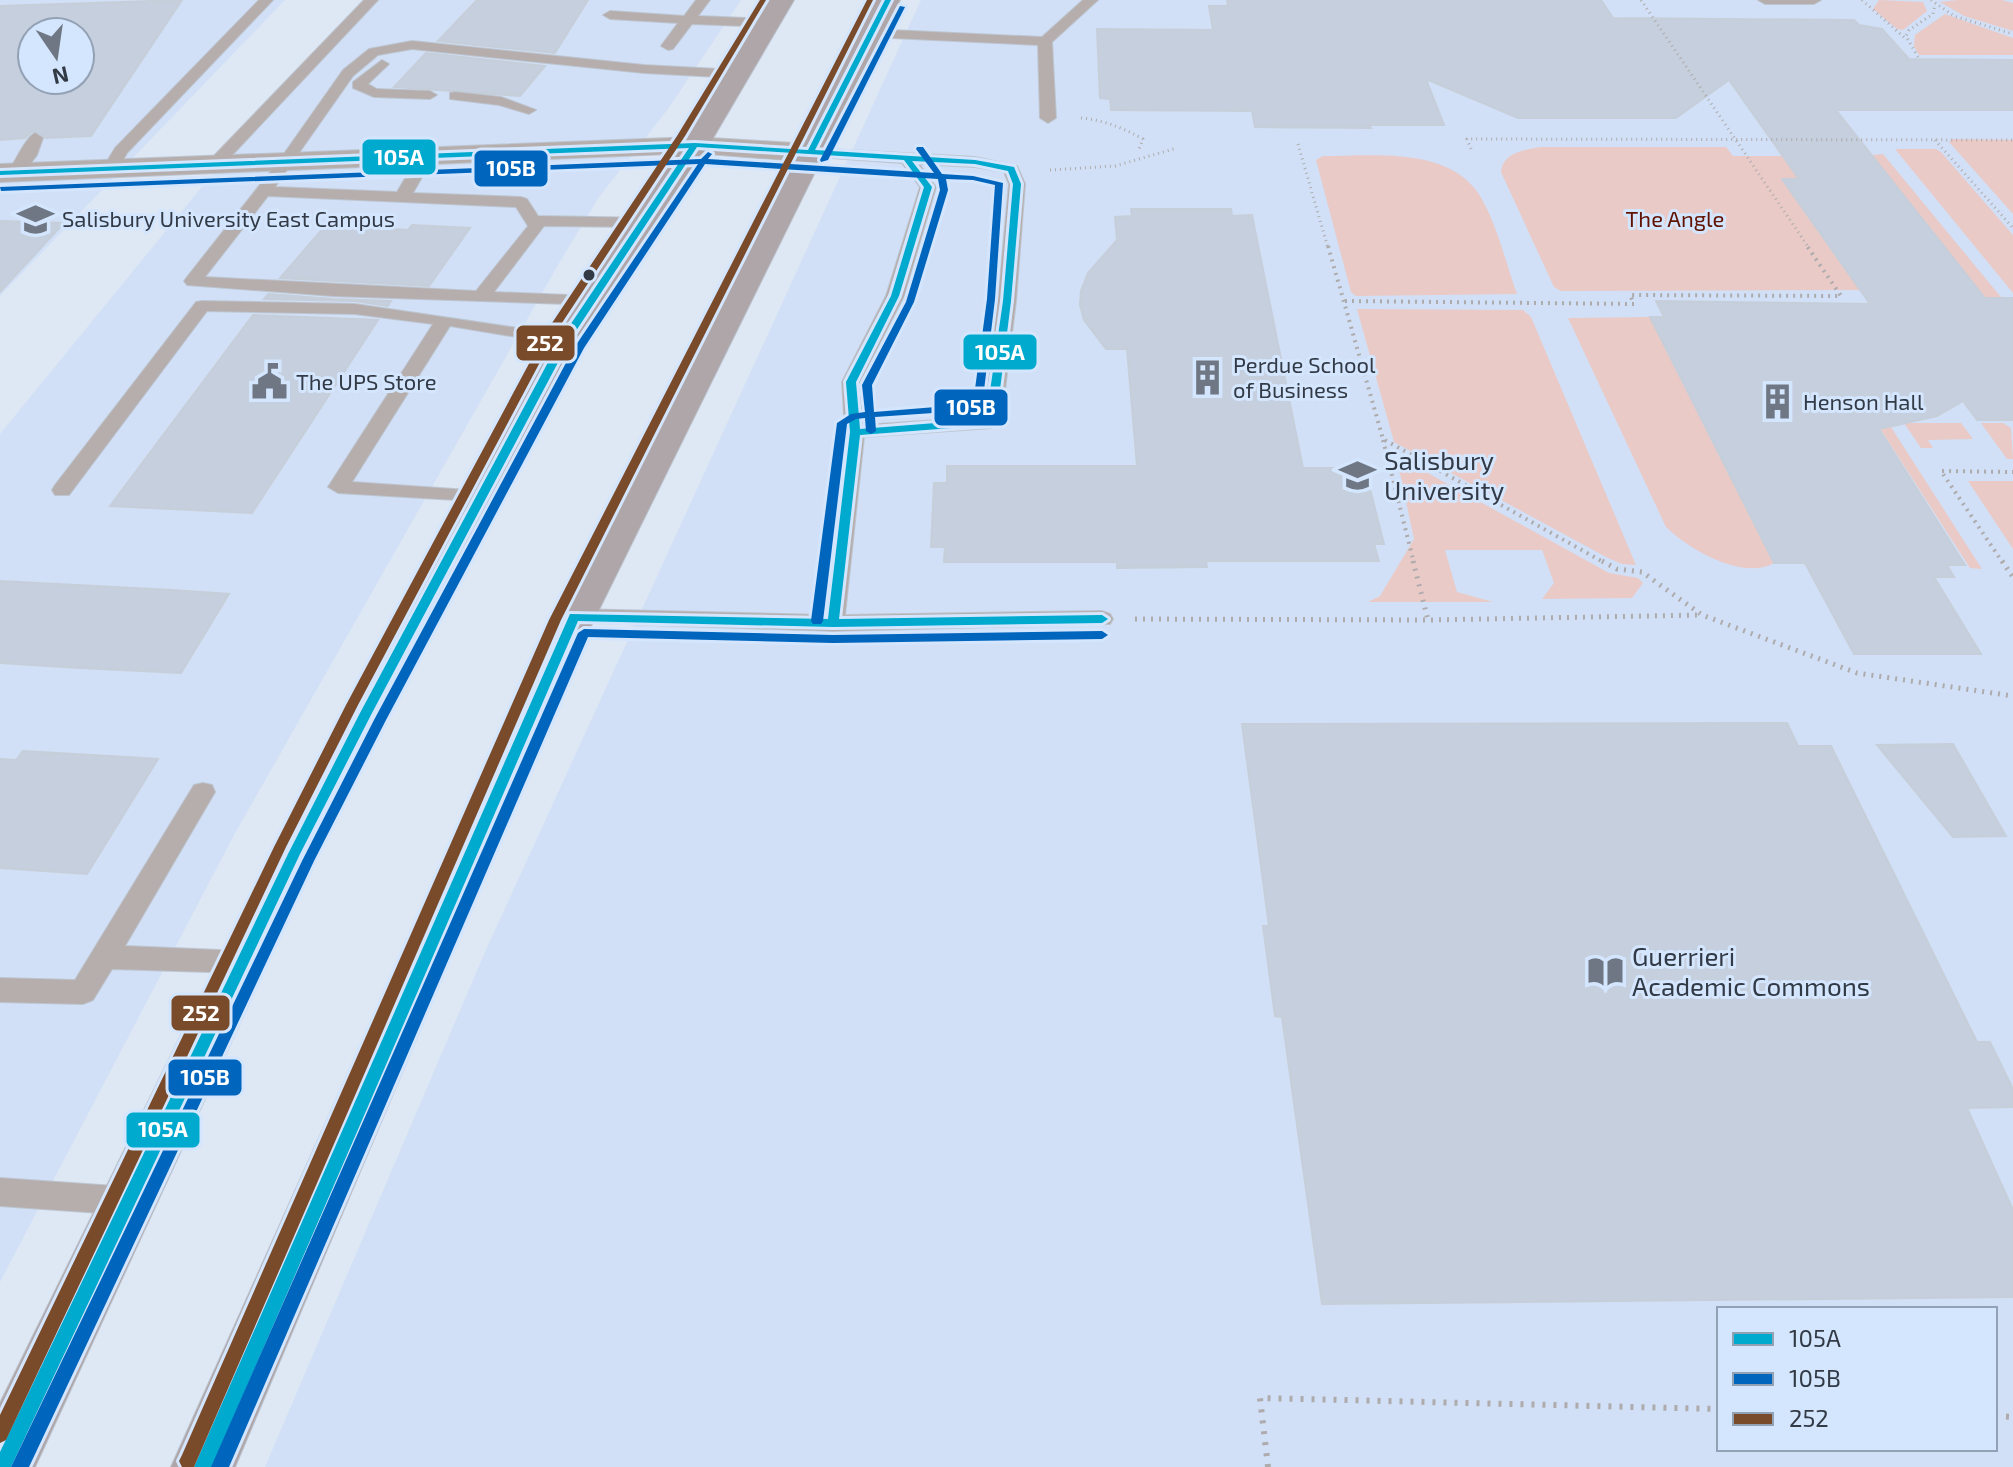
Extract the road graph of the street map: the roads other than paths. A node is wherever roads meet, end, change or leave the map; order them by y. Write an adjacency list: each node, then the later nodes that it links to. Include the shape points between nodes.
1 (266, 0): 28 (lane, via 120,151)
2 (371, 0): 27 (lane)
3 (703, 0): 10 (lane)
4 (782, 0): 11 (main road)
5 (888, 0): 12 (main road)
6 (1091, 0): 13 (lane)
7 (1765, 0): 8 (lane)
8 (1814, 0)
9 (610, 15): 10 (lane)
10 (688, 20): 11 (lane); 14 (lane)
11 (768, 23): 16 (main road)
12 (870, 33): 13 (lane); 23 (main road)
13 (1045, 41): 20 (lane)
14 (668, 46)
15 (499, 52): 16 (lane); 17 (lane, via 390,60 358,85 374,93); 26 (lane, via 412,45 374,52 348,73)
16 (737, 74): 22 (main road)
17 (430, 95)
18 (455, 96): 19 (lane)
19 (529, 110)
20 (1048, 118)
21 (35, 138): 29 (lane, via 29,155)
22 (695, 145): 23 (street); 24 (street); 33 (main road)
23 (810, 153): 25 (lane); 41 (main road)
24 (426, 156): 26 (street); 31 (lane)
25 (907, 159): 38 (lane, via 928,187 895,296 851,382); 38 (lane, via 1011,169 1017,184 991,422)
26 (287, 161): 27 (street); 30 (lane)
27 (215, 164): 28 (street)
28 (111, 168): 29 (street)
29 (8, 173)
30 (264, 191): 31 (lane); 34 (lane, via 193,281)
31 (402, 197): 32 (lane, via 521,202)
32 (533, 221): 33 (lane); 34 (lane, via 536,226)
33 (644, 222): 35 (main road)
34 (480, 298): 35 (lane)
35 (592, 301): 37 (main road)
36 (445, 320): 37 (lane); 39 (lane, via 355,309 202,306); 40 (lane, via 338,487)
37 (565, 340): 40 (main road)
38 (855, 432): 43 (lane)
39 (62, 490)
40 (483, 497): 46 (main road, via 366,713)
41 (574, 617): 43 (lane); 51 (main road)
42 (1102, 619): 43 (lane)
43 (833, 623)
44 (203, 792): 45 (lane)
45 (104, 957): 46 (lane); 47 (lane, via 83,992)
46 (242, 962): 49 (main road)
47 (0, 990)
48 (0, 1192): 49 (lane)
49 (129, 1201): 50 (main road)
50 (2, 1467)
51 (203, 1467)

